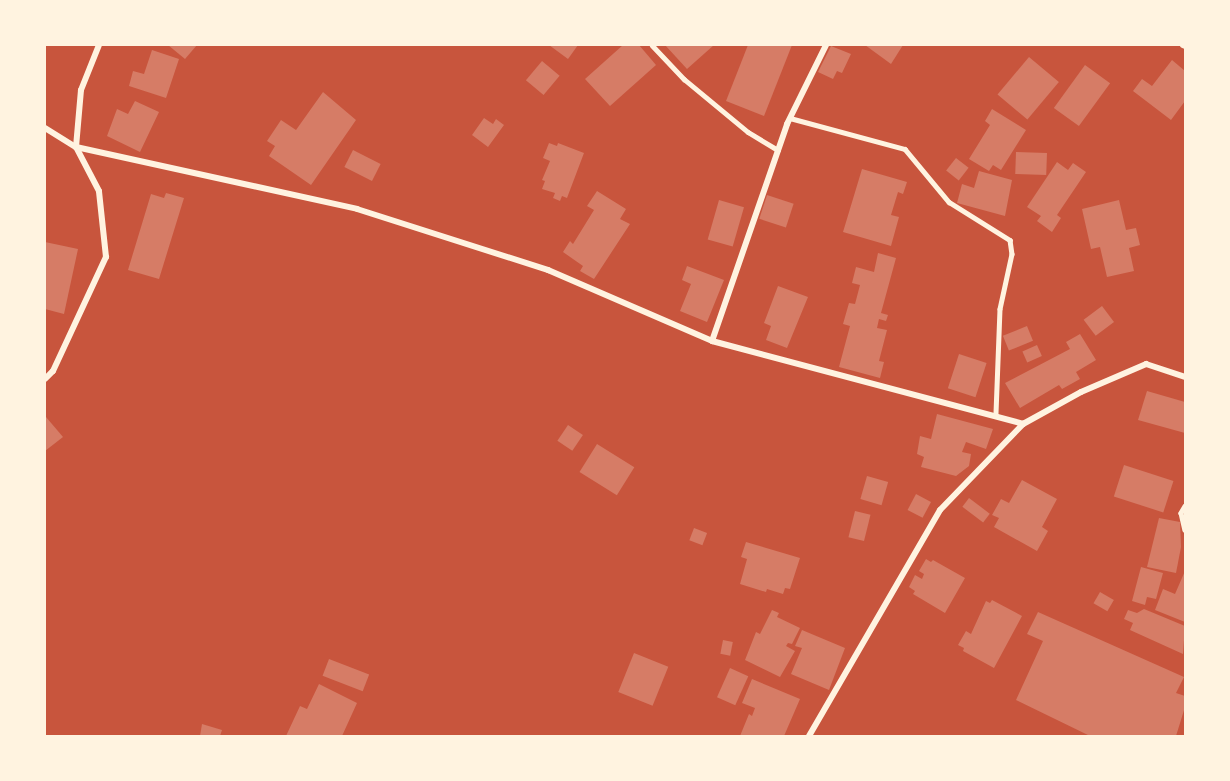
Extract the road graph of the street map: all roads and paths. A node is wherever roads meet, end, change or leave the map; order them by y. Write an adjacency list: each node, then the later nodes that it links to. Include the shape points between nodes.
1 (99, 45): 6 (street, via 81,90)
2 (652, 45): 7 (lane, via 693,87 748,132)
3 (826, 45): 4 (street)
4 (790, 118): 7 (street); 11 (lane, via 905,149 949,202 1010,240 1012,254 1000,309)
5 (45, 128): 6 (street)
6 (76, 147): 8 (street, via 357,209 548,270); 10 (street, via 99,191 106,257 53,370)
7 (778, 150): 8 (street)
8 (712, 341): 11 (street)
9 (1185, 377): 12 (street, via 1146,364)
10 (45, 379)
11 (996, 415): 12 (street)
12 (1023, 424): 15 (street, via 940,510)
13 (1185, 506): 14 (lane, via 1181,513)
14 (1185, 530)
15 (808, 736)

